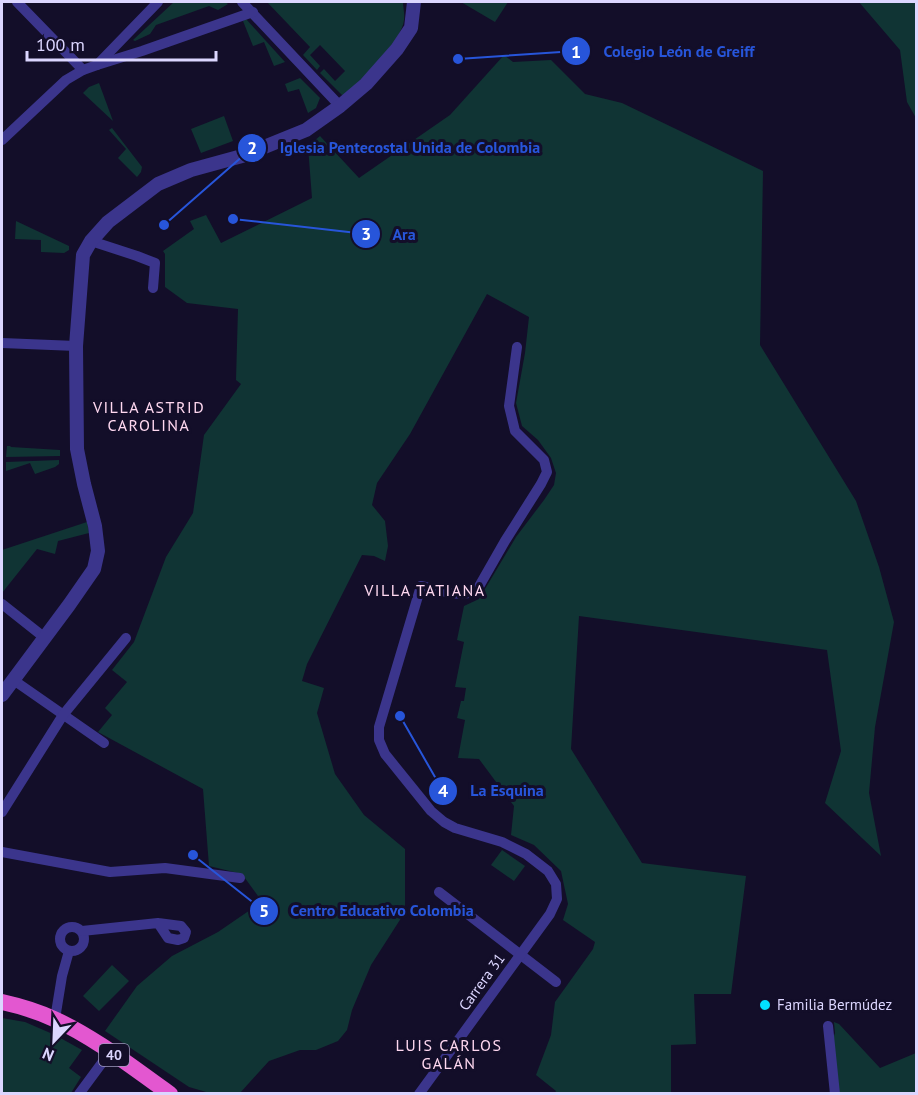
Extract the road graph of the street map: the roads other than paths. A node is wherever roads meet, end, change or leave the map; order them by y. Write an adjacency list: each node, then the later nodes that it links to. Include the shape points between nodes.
1 (17, 2): 7 (street)
2 (158, 2): 6 (street)
3 (242, 2): 5 (street)
4 (414, 2): 8 (street, via 411,28 397,49)
5 (253, 12): 6 (street); 8 (street)
6 (97, 65): 7 (street)
7 (83, 70): 9 (street, via 66,80)
8 (340, 106): 10 (street, via 306,130 158,184 108,222)
9 (2, 140)
10 (91, 242): 11 (street, via 155,263); 13 (street, via 83,255)
11 (153, 288)
12 (2, 343): 13 (street)
13 (76, 346): 16 (street, via 77,449 98,551 93,569)
14 (517, 347): 29 (street, Carrera 31, via 509,406 515,431 544,460 547,472 477,590 469,595 421,586 379,727 379,740 385,754 444,822 502,842 548,871 556,884 557,899)
15 (2, 604): 16 (street)
16 (45, 638): 18 (street)
17 (126, 638): 20 (street)
18 (12, 679): 19 (street); 20 (street)
19 (2, 694)
20 (63, 715): 21 (street); 22 (street)
21 (104, 743)
22 (2, 812)
23 (2, 852): 24 (street, via 110,872 165,868)
24 (240, 879)
25 (439, 892): 29 (street)
26 (158, 923): 27 (street)
27 (81, 931): 28 (street, via 82,946); 28 (street, via 70,927 61,933 61,945)
28 (69, 951): 32 (street)
29 (520, 954): 30 (street); 37 (street, Carrera 31)
30 (556, 982)
31 (2, 1002): 32 (highway, 40)
32 (55, 1019): 34 (highway, 40)
33 (828, 1026): 38 (street)
34 (110, 1052): 35 (street); 36 (highway, 40)
35 (80, 1094)
36 (170, 1094)
37 (419, 1094)
38 (835, 1094)

